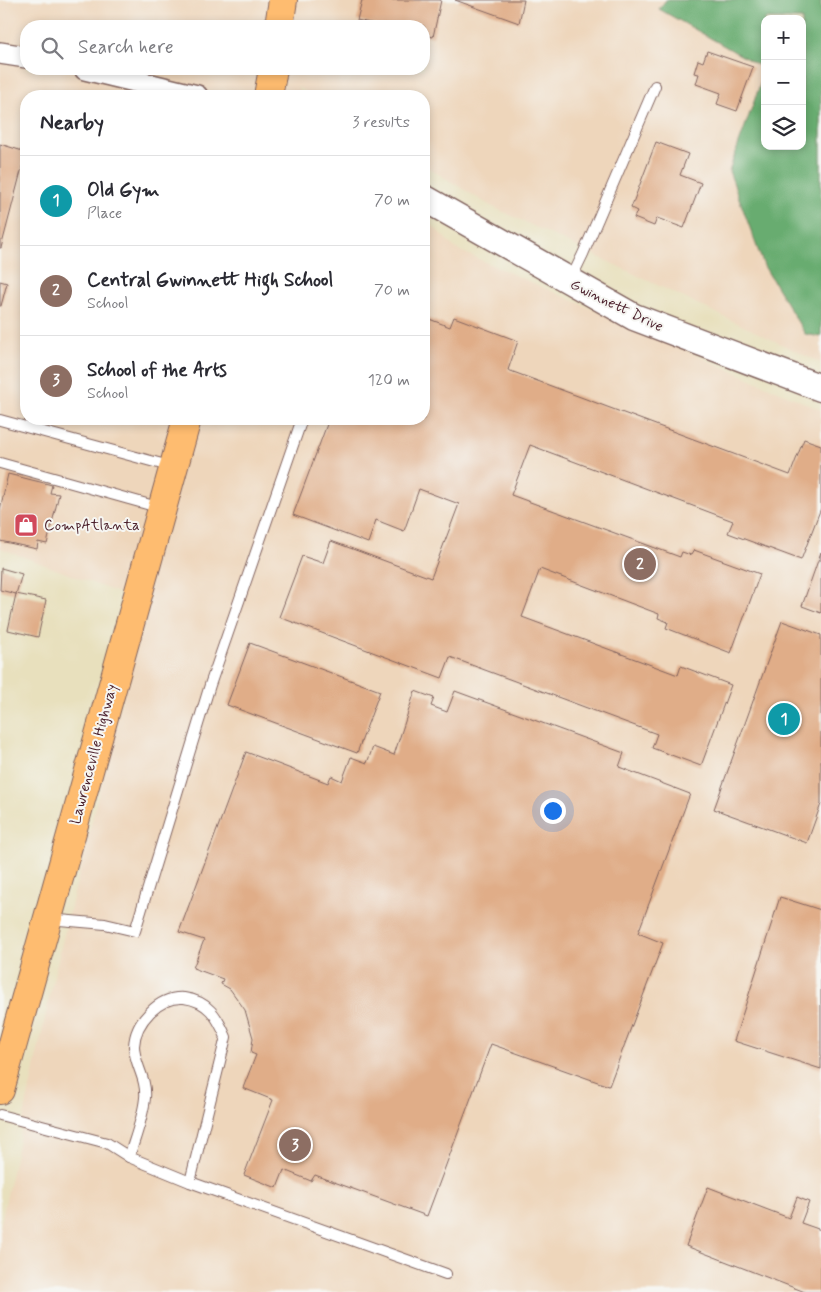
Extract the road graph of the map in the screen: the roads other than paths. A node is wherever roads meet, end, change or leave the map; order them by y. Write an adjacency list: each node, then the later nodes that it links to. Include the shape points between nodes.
1 (283, 0): 2 (main road)
2 (280, 20)
3 (0, 53): 4 (street)
4 (20, 56)
5 (110, 75): 8 (street)
6 (272, 75): 9 (main road)
7 (655, 86): 11 (lane)
8 (172, 90)
9 (269, 90)
10 (430, 201): 11 (street, Gwinnett Drive)
11 (569, 282): 12 (street, Gwinnett Drive, via 634,317)
12 (821, 388)
13 (0, 420): 17 (lane)
14 (185, 425): 17 (main road, Lawrenceville Highway)
15 (300, 425): 19 (lane, via 210,685 135,931 105,924)
16 (0, 463): 18 (lane)
17 (174, 467): 18 (main road, Lawrenceville Highway)
18 (162, 508): 19 (main road, Lawrenceville Highway)
19 (47, 919): 20 (main road, Lawrenceville Highway)
20 (0, 1090)
21 (0, 1115): 22 (lane, via 107,1143)
22 (129, 1157): 23 (lane); 23 (lane, via 145,1098 145,1082 134,1046 142,1022 166,1001 195,1000 209,1007 226,1037)
23 (190, 1182): 24 (lane)
24 (446, 1274)

